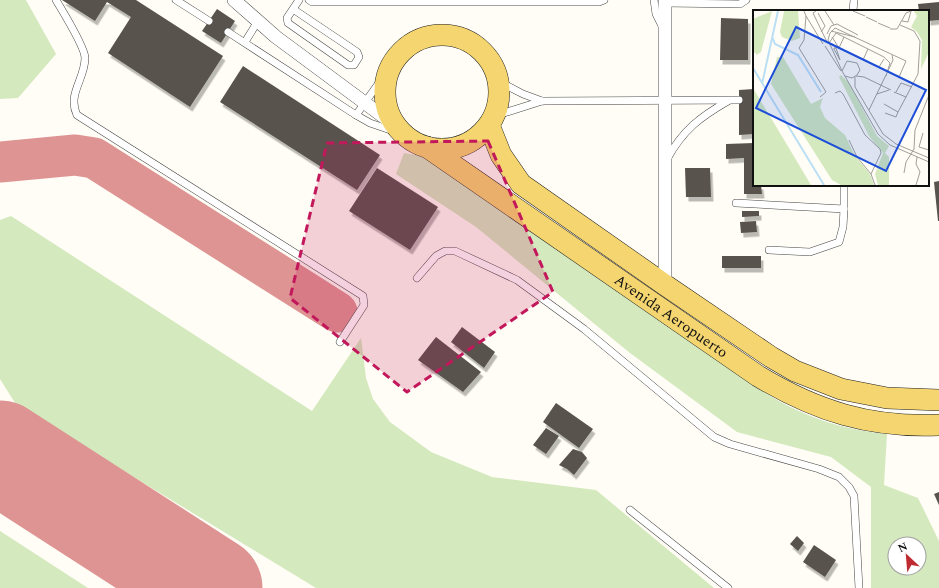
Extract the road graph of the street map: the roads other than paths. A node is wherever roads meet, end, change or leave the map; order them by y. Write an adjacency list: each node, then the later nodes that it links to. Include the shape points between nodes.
1 (56, 0): 36 (lane, via 85,57 84,68 73,99 73,106 78,115 363,296 364,305)
2 (176, 0): 15 (lane)
3 (227, 0): 11 (lane)
4 (299, 0): 12 (lane)
5 (604, 0): 9 (lane)
6 (746, 0): 10 (lane, via 740,4)
7 (854, 0): 13 (lane)
8 (311, 1): 9 (lane)
9 (488, 1)
10 (661, 1): 23 (street)
11 (239, 2): 14 (street)
12 (293, 9): 12 (lane, via 287,18 288,23 348,65 354,66 359,57 357,52)
13 (853, 10)
14 (258, 20): 17 (lane); 24 (street)
15 (209, 21)
16 (228, 32): 17 (lane)
17 (245, 42): 25 (lane)
18 (390, 69): 19 (main road, via 404,50 414,42 436,35 448,35 471,43 481,50 495,69); 24 (lane); 27 (main road, via 386,80 385,98 390,116)
19 (498, 81): 22 (lane, via 517,92); 26 (main road, via 497,108)
20 (728, 100): 21 (lane); 23 (lane); 29 (lane, via 686,130)
21 (739, 100)
22 (542, 101): 23 (lane); 26 (lane, via 504,113)
23 (665, 101): 29 (street)
24 (364, 104): 25 (lane); 27 (street)
25 (356, 115): 27 (lane, via 370,123)
26 (490, 122): 28 (main road, via 472,140 461,145 439,149); 35 (main road, Avenida Aeropuerto, via 501,154 521,184)
27 (400, 131): 28 (main road)
28 (427, 147): 38 (main road, Avenida Aeropuerto, via 758,376 785,392 834,413 863,420 887,424)
29 (664, 164): 35 (street)
30 (844, 186): 32 (lane)
31 (736, 203): 32 (lane)
32 (844, 209): 33 (lane, via 839,242 810,252)
33 (769, 250)
34 (417, 278): 41 (lane, via 436,256 445,251 455,251 469,256 517,280 584,328 714,437 839,477 854,496)
35 (665, 285): 37 (main road, Avenida Aeropuerto, via 771,357 817,381 880,397)
36 (340, 342)
37 (939, 400)
38 (939, 425)
39 (630, 510): 40 (lane)
40 (728, 588)
41 (859, 588)

